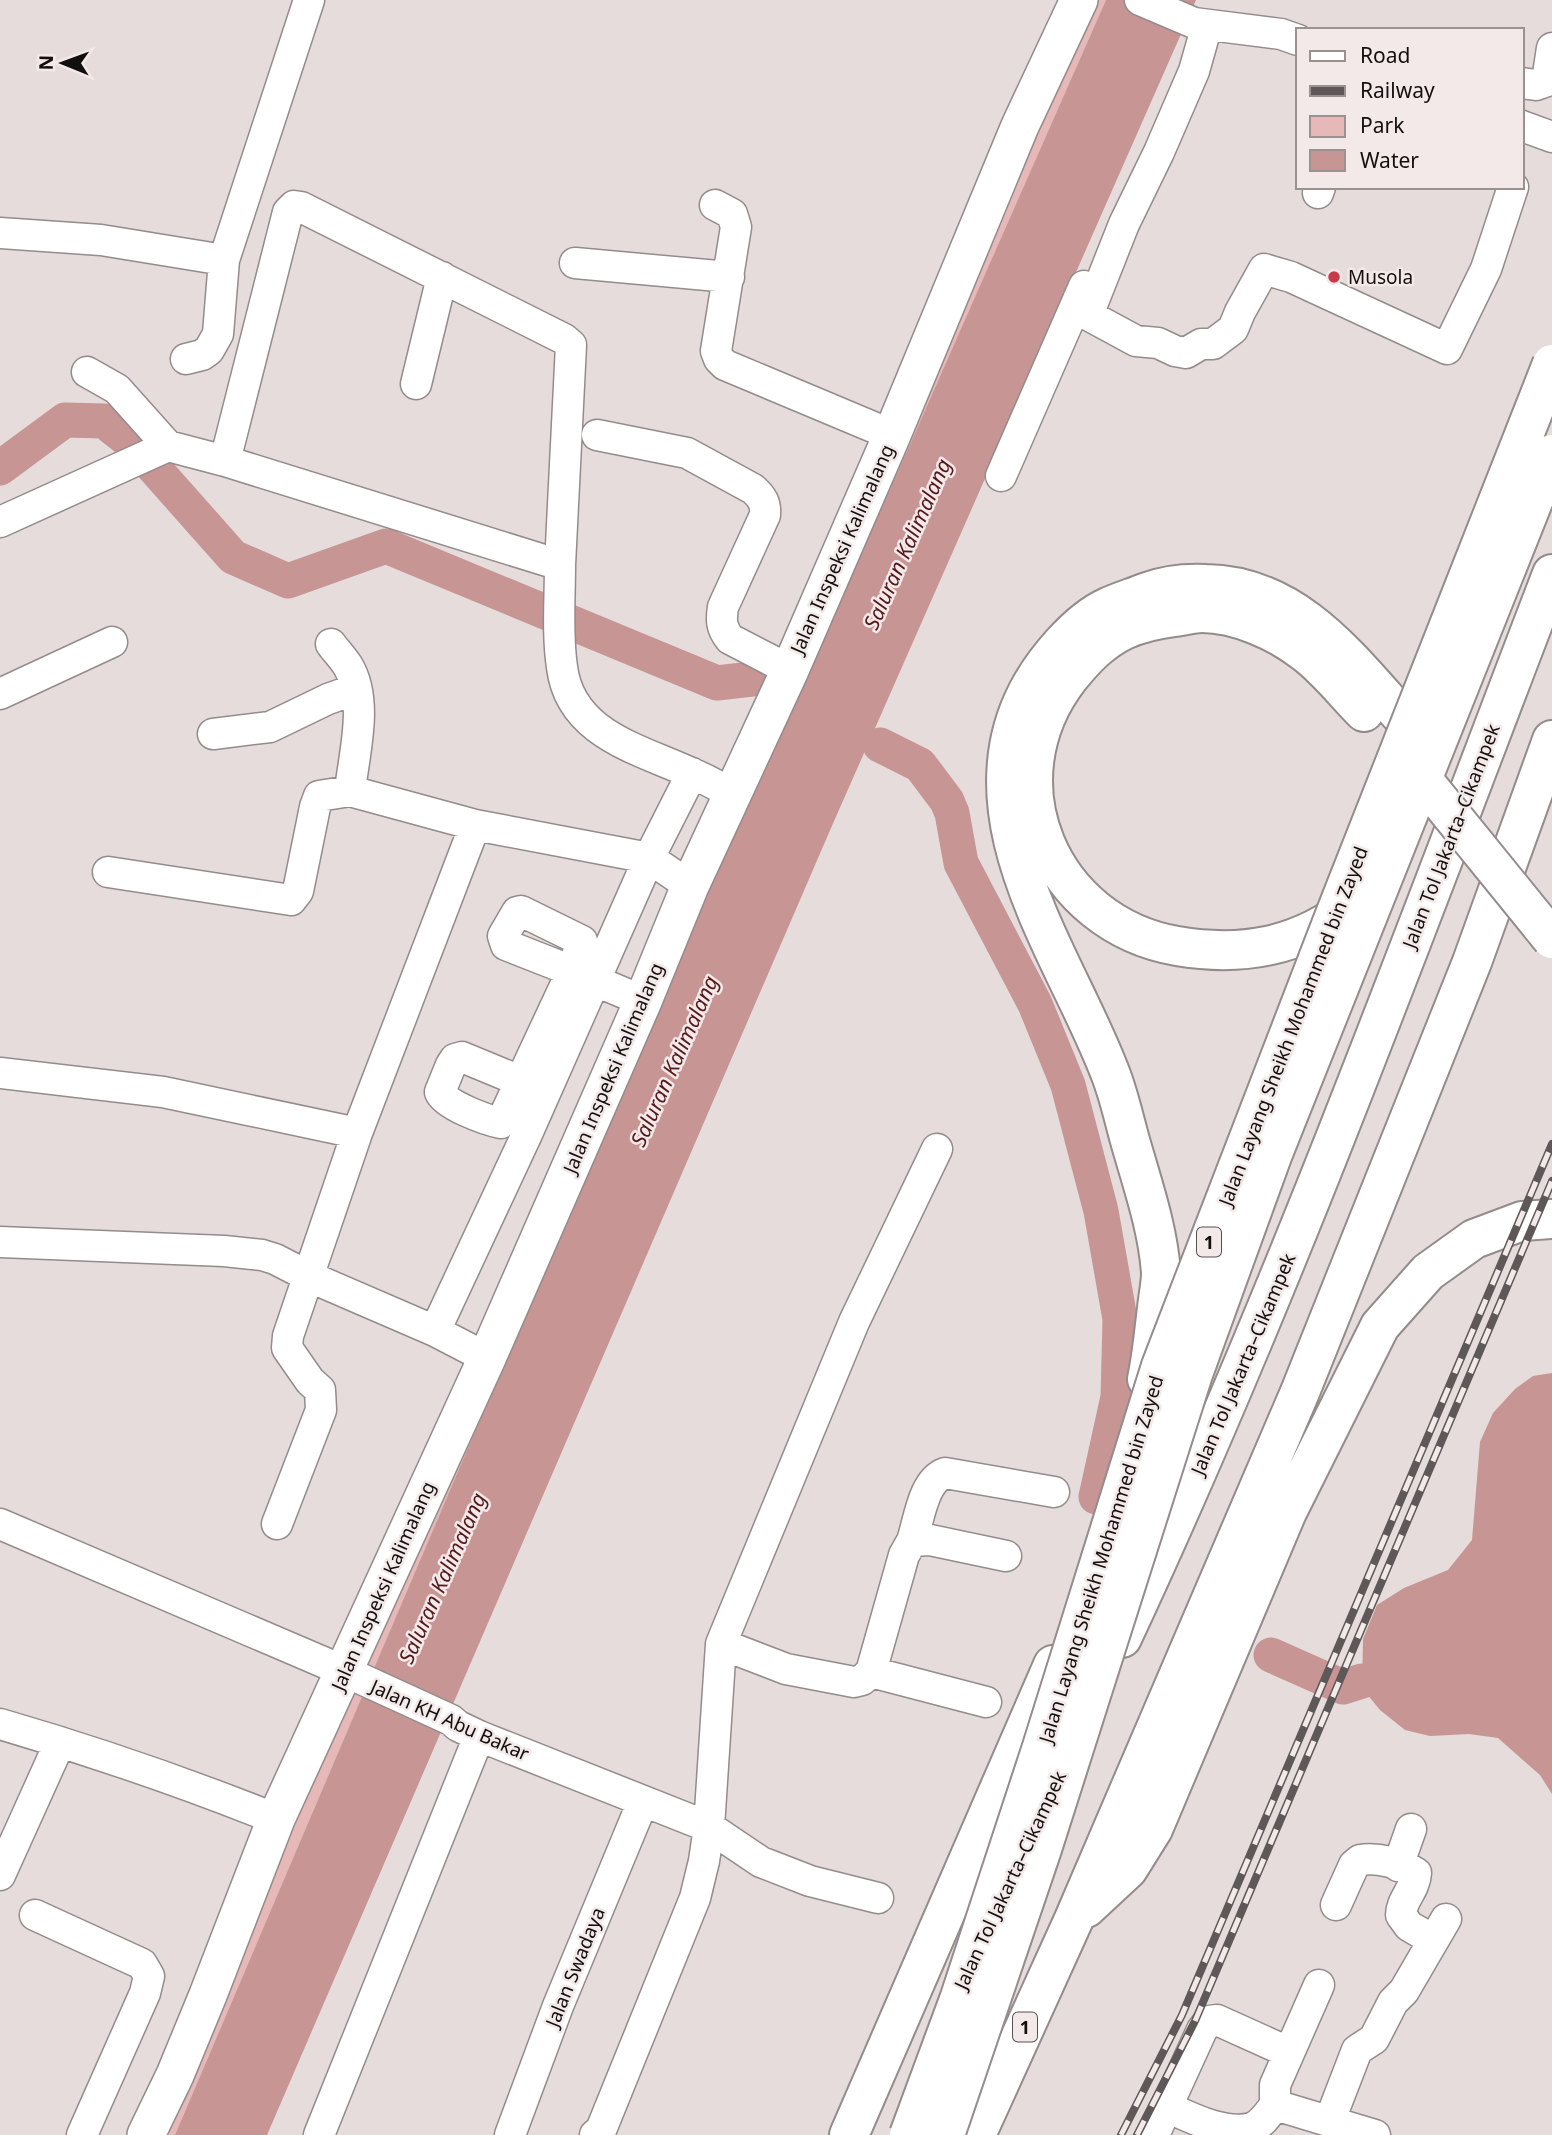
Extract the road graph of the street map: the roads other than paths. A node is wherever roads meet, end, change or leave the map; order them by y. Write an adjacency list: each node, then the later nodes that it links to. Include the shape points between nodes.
1 (309, 0): 13 (street)
2 (1079, 0): 22 (main road, Jalan Inspeksi Kalimalang, via 1020,125)
3 (1140, 0): 4 (street)
4 (1201, 18): 5 (street); 10 (street, via 1194,71 1124,223 1088,315 1136,341 1186,353 1213,344 1233,329 1264,269 1447,349 1486,269); 26 (street)
5 (1296, 39)
6 (1552, 48): 7 (street, via 1547,82)
7 (1524, 83)
8 (1524, 127): 9 (street)
9 (1552, 137)
10 (1512, 189)
11 (715, 205): 16 (street, via 732,214 736,227)
12 (0, 233): 13 (street, via 101,240)
13 (223, 260): 17 (street, via 218,334 209,350)
14 (575, 263): 16 (street)
15 (442, 277): 20 (street); 25 (street, via 294,206 288,212); 29 (street, via 571,345)
16 (729, 277): 22 (street, via 716,351 725,365)
17 (186, 359)
18 (1552, 364): 94 (highway, Jalan Layang Sheikh Mohammed bin Zayed / 1, bridge, via 1161,1366 960,1997)
19 (87, 372): 23 (street, via 117,389)
20 (416, 384)
21 (597, 435): 33 (street, via 687,453 762,497 765,515 723,607 721,621 730,639)
22 (892, 435): 33 (main road, Jalan Inspeksi Kalimalang)
23 (163, 449): 25 (street); 28 (street)
24 (1552, 454): 95 (highway, Jalan Layang Sheikh Mohammed bin Zayed / 1, bridge, via 1272,1157 1193,1374 1042,1849)
25 (225, 461): 29 (street)
26 (1002, 476)
27 (1552, 499): 36 (highway, via 1397,852 1376,882 1329,923 1274,946 1236,951 1157,942 1113,923 1082,899 1057,869 1042,837 1032,777 1040,736 1056,696 1090,652 1124,630 1150,622 1202,613 1241,620 1271,632 1305,652)
28 (0, 522)
29 (560, 565): 39 (street, via 562,668 571,700 591,726 632,749)
30 (1552, 574): 93 (highway, Jalan Tol Jakarta–Cikampek, via 1316,1188 1193,1485)
31 (112, 642): 35 (street)
32 (331, 644): 34 (street, via 349,667)
33 (790, 670): 41 (main road, Jalan Inspeksi Kalimalang)
34 (356, 689): 37 (street, via 270,727); 40 (street, via 359,714)
35 (0, 694)
36 (1397, 729): 46 (highway, bridge); 47 (highway, bridge); 92 (highway, via 1326,634 1265,595 1222,584 1157,588 1106,607 1050,658 1017,713 1006,778 1013,842 1034,906 1110,1071 1151,1214 1161,1274 1151,1361 1137,1430 1089,1580)
37 (213, 734)
38 (1552, 740): 81 (highway, 1, via 1472,962 1300,1392)
39 (692, 773): 41 (street); 43 (street)
40 (349, 791): 42 (street); 44 (street, via 319,796 298,891 291,900)
41 (734, 795): 45 (main road, Jalan Inspeksi Kalimalang)
42 (475, 825): 43 (street); 53 (street)
43 (649, 858): 45 (street); 48 (street)
44 (108, 872)
45 (691, 886): 49 (main road, Jalan Inspeksi Kalimalang)
46 (1552, 899)
47 (1552, 939)
48 (583, 975): 49 (street); 51 (street); 52 (street)
49 (643, 1001): 59 (main road, Jalan Inspeksi Kalimalang)
50 (0, 1073): 53 (street, via 163,1092)
51 (520, 1081): 52 (street); 52 (street, via 463,1057 450,1065 441,1085 442,1097)
52 (514, 1128): 58 (street)
53 (357, 1132): 57 (street)
54 (937, 1149): 65 (street, via 854,1322)
55 (1552, 1219): 81 (highway, via 1522,1222 1474,1239 1428,1272 1380,1326 1287,1512 1153,1829 1128,1868)
56 (0, 1242): 57 (street, via 262,1255)
57 (310, 1277): 58 (street); 62 (street, via 287,1348 320,1390 321,1410)
58 (435, 1331): 59 (street)
59 (487, 1358): 67 (main road, Jalan Inspeksi Kalimalang, via 364,1623)
60 (1054, 1492): 63 (street, via 945,1473 930,1484)
61 (0, 1524): 67 (street, Jalan KH Abu Bakar)
62 (277, 1524)
63 (912, 1541): 64 (street, via 930,1540); 66 (street)
64 (1006, 1556)
65 (720, 1644): 66 (street, via 786,1668 855,1682); 74 (street)
66 (871, 1672): 68 (street)
67 (352, 1675): 70 (street, Jalan KH Abu Bakar); 73 (main road, Jalan Inspeksi Kalimalang, via 326,1710)
68 (986, 1702)
69 (0, 1724): 71 (street)
70 (480, 1736): 72 (street, Jalan KH Abu Bakar); 91 (street)
71 (61, 1742): 73 (street); 77 (street)
72 (643, 1801): 74 (street, Jalan KH Abu Bakar); 87 (street, Jalan Swadaya, via 558,2006)
73 (276, 1819): 90 (main road, Jalan Inspeksi Kalimalang, via 208,1995)
74 (709, 1827): 78 (street, Jalan KH Abu Bakar, via 761,1862 810,1881); 88 (street, via 695,1898)
75 (1411, 1829): 76 (street)
76 (1398, 1866): 79 (street, via 1360,1860); 86 (street, via 1416,1873 1401,1915 1409,1926 1440,1929 1374,2039 1357,2050)
77 (0, 1875)
78 (878, 1898)
79 (1336, 1906)
80 (35, 1915): 89 (street, via 142,1964 149,1976)
81 (1074, 1919): 96 (highway, 1)
82 (1319, 1985): 83 (street)
83 (1288, 2052): 84 (street, via 1209,2021); 85 (street, via 1275,2085)
84 (1167, 2107): 85 (street, via 1213,2127 1232,2129 1251,2129); 97 (street)
85 (1280, 2116): 86 (street)
86 (1329, 2120): 98 (street)
87 (518, 2133)
88 (603, 2133)
89 (82, 2135)
90 (146, 2135)
91 (319, 2135)
92 (849, 2135)
93 (891, 2135)
94 (909, 2135)
95 (945, 2135)
96 (976, 2135)
97 (1154, 2135)
98 (1375, 2135)

